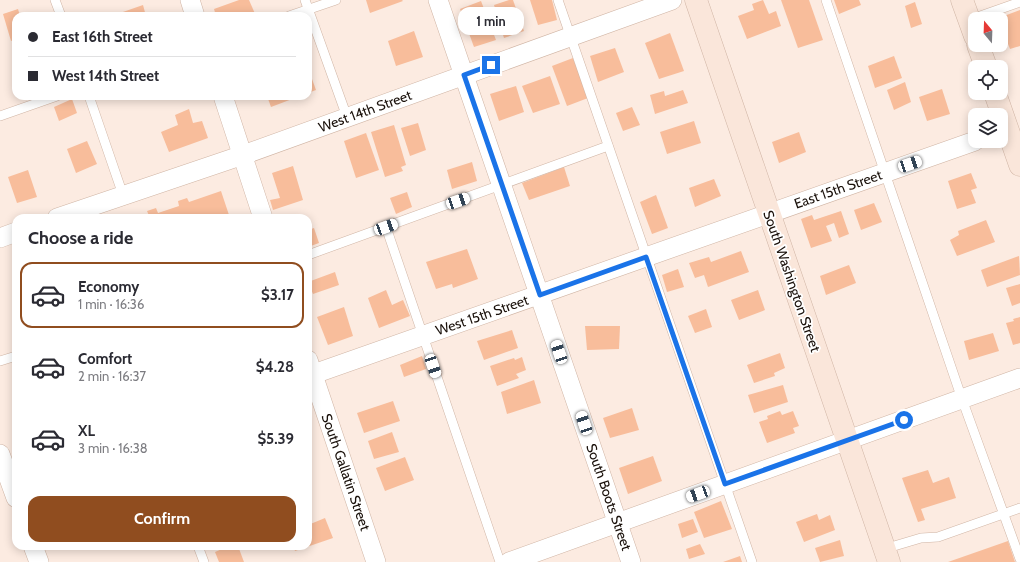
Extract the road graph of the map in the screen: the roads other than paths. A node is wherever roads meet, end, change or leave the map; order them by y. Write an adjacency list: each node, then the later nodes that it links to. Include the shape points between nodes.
1 (56, 0): 12 (lane)
2 (190, 0): 13 (street)
3 (305, 0): 11 (lane)
4 (336, 0): 11 (lane)
5 (438, 0): 19 (street, South Boots Street)
6 (558, 0): 18 (lane)
7 (672, 0): 18 (street, West 14th Street)
8 (696, 0): 36 (main road, South Washington Street)
9 (826, 0): 31 (lane)
10 (1020, 2): 16 (lane)
11 (308, 9): 14 (lane); 15 (lane)
12 (60, 12)
13 (194, 12)
14 (300, 12)
15 (309, 12)
16 (990, 12)
17 (312, 20): 25 (lane)
18 (571, 36): 19 (street, West 14th Street); 28 (lane)
19 (464, 75): 25 (street, West 14th Street); 32 (street, South Boots Street)
20 (46, 100): 24 (lane)
21 (90, 100): 33 (lane)
22 (224, 100): 29 (street)
23 (998, 100): 26 (main road)
24 (0, 116)
25 (347, 117): 29 (street, West 14th Street)
26 (1010, 129): 30 (main road)
27 (968, 143): 31 (street, East 15th Street)
28 (608, 146): 32 (lane); 41 (lane)
29 (243, 155): 33 (street, West 14th Street); 35 (street)
30 (1020, 165)
31 (884, 173): 36 (street, East 15th Street); 49 (lane)
32 (502, 186): 37 (lane); 42 (street, South Boots Street)
33 (123, 196): 34 (street, West 14th Street)
34 (69, 214)
35 (262, 214)
36 (769, 214): 41 (street, West 15th Street); 50 (main road, South Washington Street)
37 (386, 227): 40 (lane); 43 (lane)
38 (12, 234): 39 (street)
39 (0, 238)
40 (312, 254)
41 (646, 257): 42 (street, West 15th Street); 53 (lane)
42 (540, 295): 43 (street, West 15th Street); 56 (street, South Boots Street)
43 (423, 336): 46 (street, West 15th Street); 64 (lane)
44 (12, 357): 45 (lane)
45 (0, 361)
46 (312, 369)
47 (312, 376): 63 (street, South Gallatin Street)
48 (1020, 378): 49 (street)
49 (962, 399): 50 (street); 55 (lane)
50 (846, 441): 53 (street); 59 (main road, South Washington Street)
51 (0, 454): 52 (street)
52 (12, 475)
53 (725, 484): 56 (street); 67 (lane)
54 (1020, 508): 55 (lane)
55 (1004, 514): 59 (lane, via 938,537 921,538); 60 (lane)
56 (618, 523): 65 (street); 66 (street, South Boots Street)
57 (34, 550): 61 (street)
58 (200, 550): 62 (lane)
59 (886, 556)
60 (1020, 559)
61 (39, 562)
62 (204, 562)
63 (376, 562)
64 (500, 562)
65 (509, 562)
66 (631, 562)
67 (752, 562)

